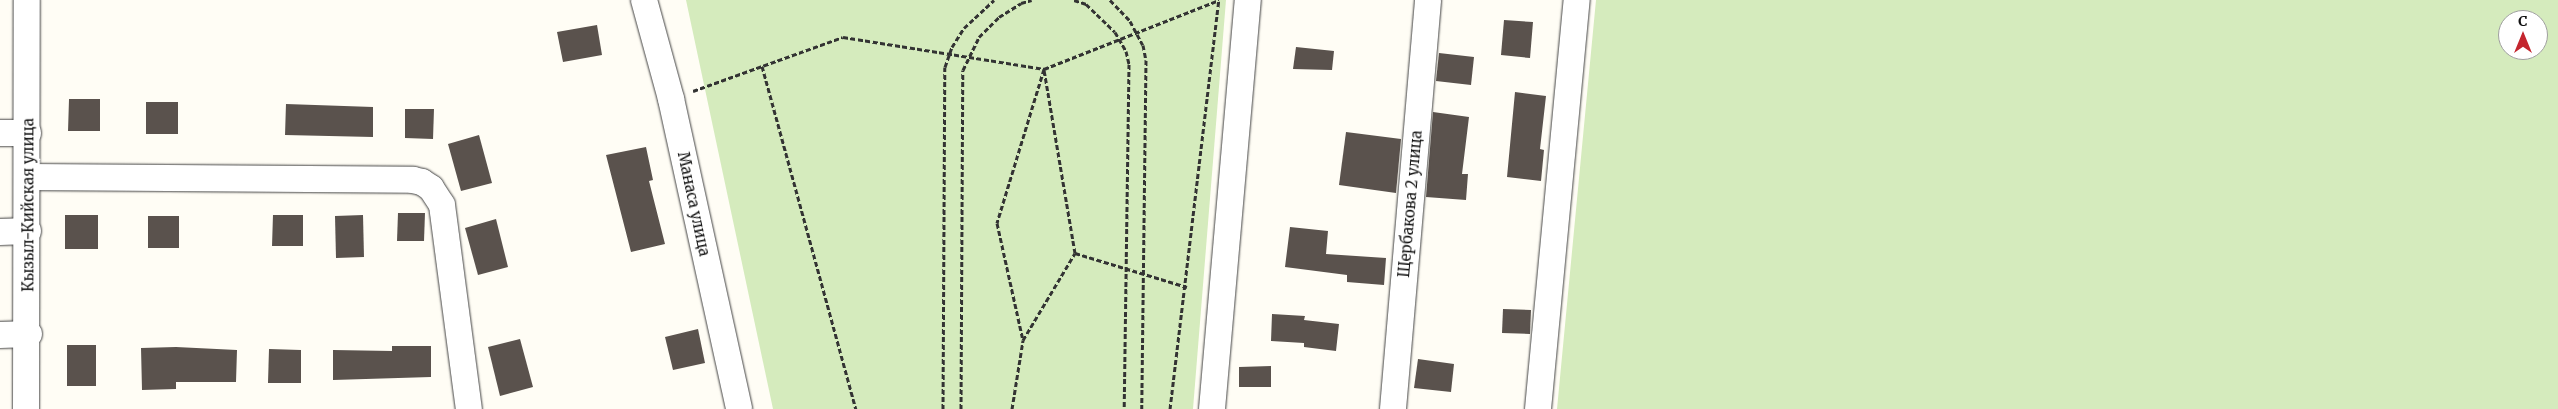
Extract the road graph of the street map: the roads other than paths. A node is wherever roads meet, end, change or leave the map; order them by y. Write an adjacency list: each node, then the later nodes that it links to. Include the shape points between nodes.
1 (27, 0): 7 (street, Кызыл-Кийская улица)
2 (644, 0): 15 (street, Манаса улица, via 671,99)
3 (1248, 0): 16 (street)
4 (1428, 0): 17 (street, Щербакова 2 улица)
5 (1577, 0): 18 (street)
6 (0, 133): 7 (street)
7 (28, 133): 8 (street, Кызыл-Кийская улица)
8 (28, 178): 10 (street, Кызыл-Кийская улица); 14 (street, via 422,182 431,188 442,205)
9 (0, 232): 10 (street)
10 (28, 232): 11 (street, Кызыл-Кийская улица)
11 (29, 334): 12 (street); 13 (street, Кызыл-Кийская улица)
12 (0, 335)
13 (26, 409)
14 (469, 409)
15 (739, 409)
16 (1212, 409)
17 (1393, 409)
18 (1538, 409)

